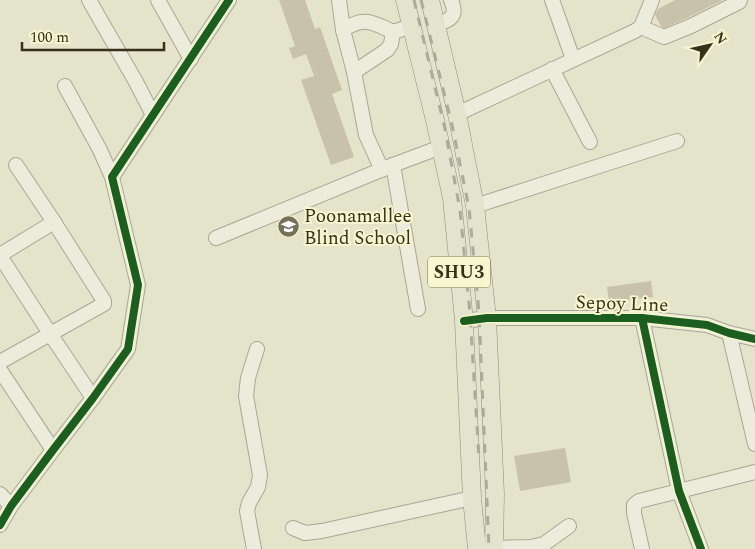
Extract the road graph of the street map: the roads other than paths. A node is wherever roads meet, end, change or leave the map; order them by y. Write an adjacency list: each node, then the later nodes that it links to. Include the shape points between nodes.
1 (90, 0): 22 (street)
2 (158, 0): 16 (street)
3 (229, 0): 16 (street)
4 (339, 0): 14 (street)
5 (405, 0): 12 (main road, SHU3)
6 (430, 0): 11 (main road, SHU3)
7 (451, 0): 11 (street, via 454,14 446,22)
8 (552, 0): 17 (street)
9 (652, 0): 13 (street)
10 (740, 0): 13 (street, via 664,37)
11 (436, 25): 21 (main road, SHU3)
12 (412, 26): 15 (street); 25 (main road, SHU3)
13 (641, 27): 17 (street)
14 (343, 30): 15 (street, via 361,21); 19 (street)
15 (393, 32): 19 (street, via 388,50)
16 (190, 59): 22 (street)
17 (573, 59): 18 (street)
18 (552, 69): 21 (street); 24 (street)
19 (354, 72): 27 (street, via 366,135)
20 (65, 86): 28 (street)
21 (457, 114): 29 (main road, SHU3)
22 (153, 115): 28 (street)
23 (677, 141): 29 (street)
24 (590, 142)
25 (441, 148): 27 (street); 36 (main road, SHU3, via 452,198)
26 (16, 165): 30 (street)
27 (388, 168): 31 (street); 33 (street)
28 (112, 177): 43 (street, via 138,285 128,348)
29 (475, 206): 34 (main road, SHU3)
30 (54, 222): 32 (street); 38 (street, via 104,304)
31 (216, 238)
32 (0, 256): 38 (street)
33 (418, 309)
34 (487, 318): 35 (street, Sepoy Line); 36 (street, Sepoy Line); 55 (main road, SHU3, via 495,494)
35 (642, 318): 37 (street, Sepoy Line, via 707,325); 47 (street)
36 (464, 321): 49 (main road, SHU3)
37 (729, 333): 39 (street, Sepoy Line); 44 (street)
38 (51, 335): 41 (street); 43 (street)
39 (755, 339)
40 (257, 349): 54 (street, via 246,396 260,475 247,511)
41 (0, 362)
42 (0, 370): 45 (street)
43 (94, 398): 45 (street)
44 (755, 444)
45 (53, 450): 50 (street)
46 (755, 472): 47 (street)
47 (678, 491): 56 (street, via 645,498 634,505); 57 (street)
48 (0, 494): 50 (street)
49 (472, 498): 53 (street, via 322,531 305,533); 55 (main road, SHU3)
50 (11, 506): 51 (street)
51 (0, 525)
52 (569, 526): 55 (street, via 544,544)
53 (294, 528)
54 (254, 549)
55 (488, 549)
56 (642, 549)
57 (702, 549)

